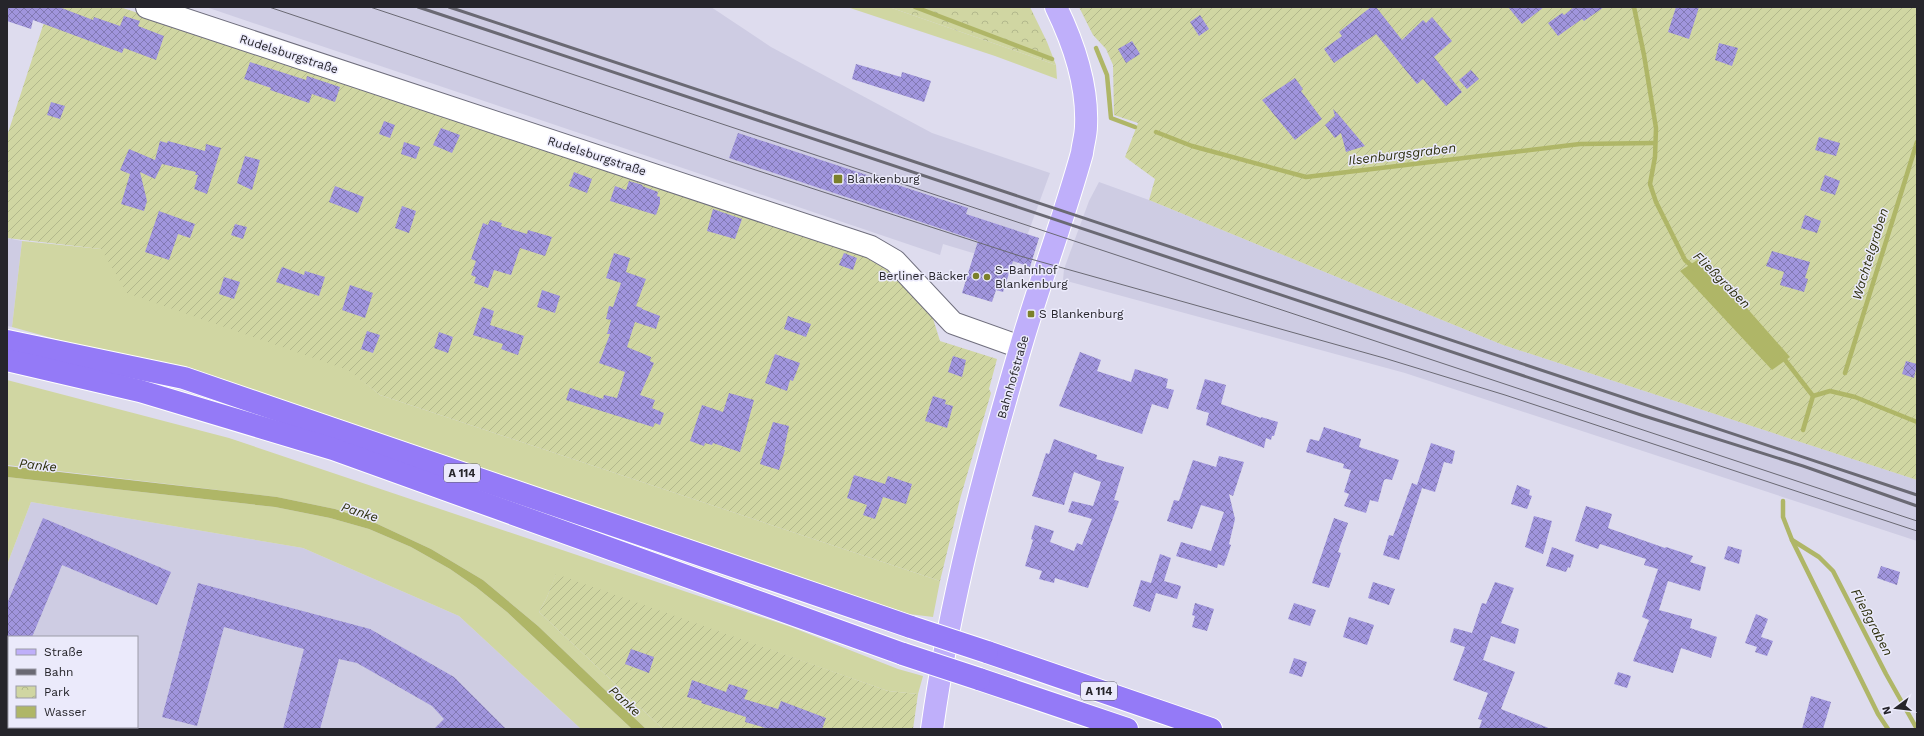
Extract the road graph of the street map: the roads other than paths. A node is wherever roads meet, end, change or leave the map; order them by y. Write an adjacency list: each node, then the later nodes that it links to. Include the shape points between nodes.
1 (148, 7): 4 (street, Rudelsburgstraße, via 871,247 895,261 953,324)
2 (1056, 7): 4 (main road, Bahnhofstraße, via 1082,76 1086,126 1074,180)
3 (7, 341): 8 (highway, A 114, bridge, via 184,378)
4 (1020, 347): 6 (main road, Bahnhofstraße, via 958,582)
5 (7, 360): 7 (highway, A 114, bridge, via 140,391 333,449 903,654)
6 (932, 729)
7 (1127, 729)
8 (1211, 729)

